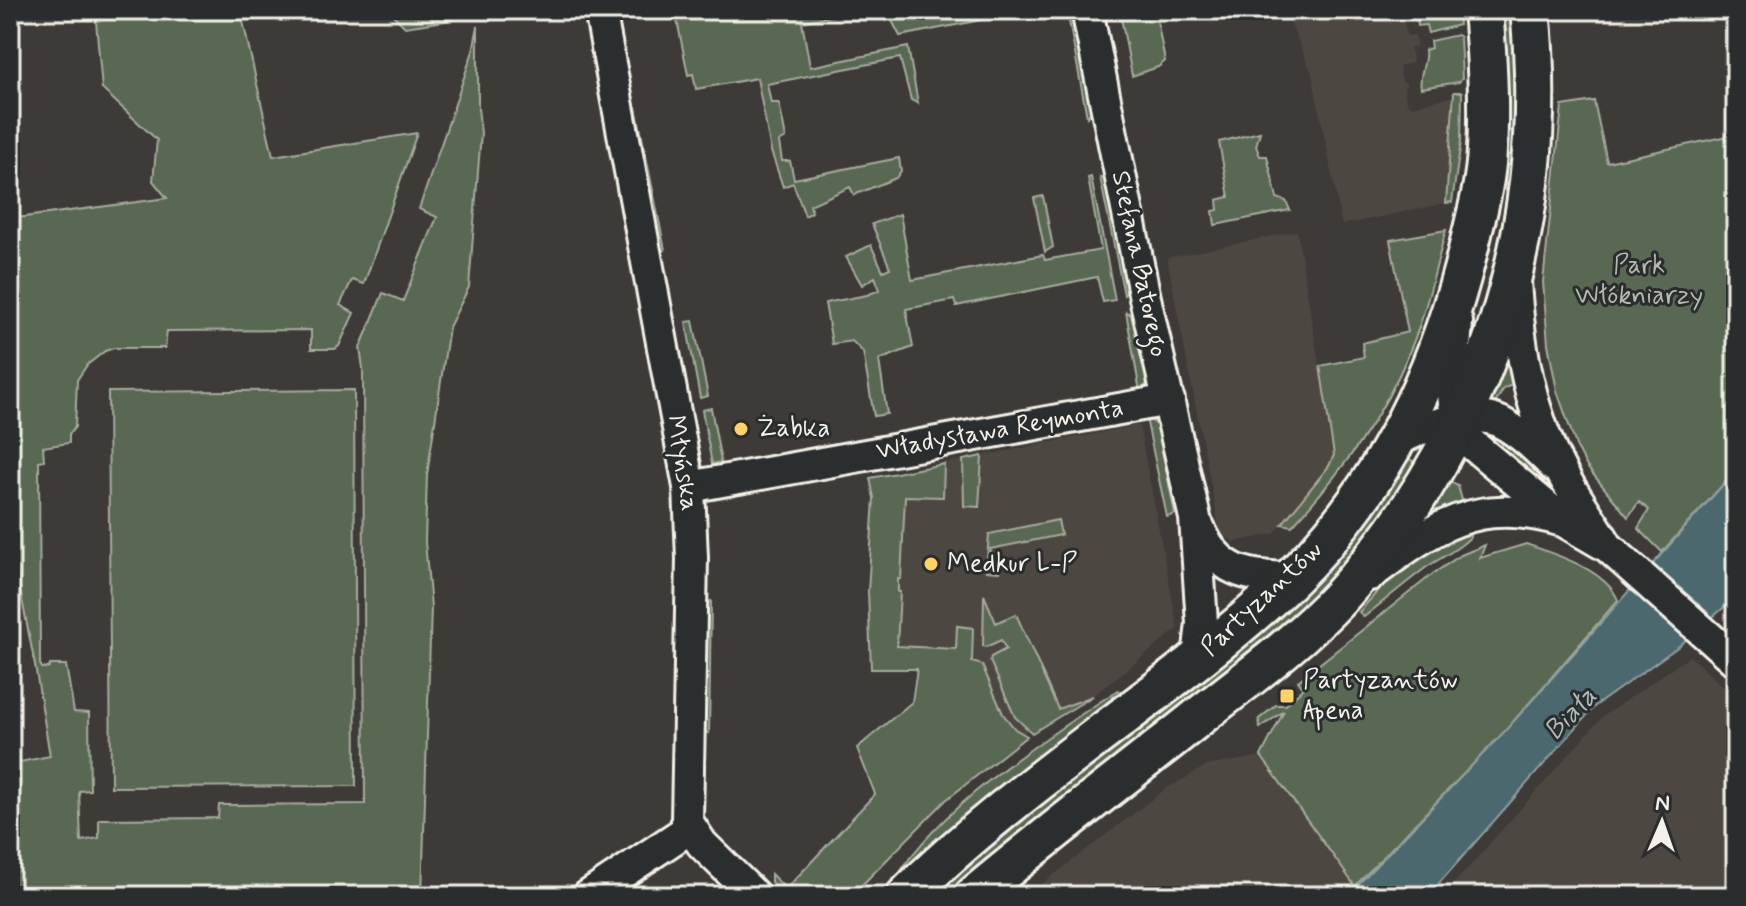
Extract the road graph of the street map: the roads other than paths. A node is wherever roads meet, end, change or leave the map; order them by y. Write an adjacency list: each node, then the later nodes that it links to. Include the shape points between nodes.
1 (600, 10): 11 (street, Młyńska)
2 (1087, 10): 7 (street, Stefana Batorego)
3 (1483, 10): 6 (main road, Partyzantów, via 1487,151)
4 (1530, 10): 5 (main road, Partyzantów, via 1531,161)
5 (1514, 267): 8 (main road, Partyzantów); 10 (street, via 1530,393)
6 (1462, 272): 8 (street, via 1452,385); 9 (main road, Partyzantów, via 1434,363)
7 (1169, 400): 11 (street, Władysława Reymonta); 12 (street, Stefana Batorego)
8 (1462, 420): 9 (street, via 1426,426); 10 (street, via 1500,422); 13 (street, via 1468,441); 16 (main road, Partyzantów, via 1426,485)
9 (1396, 442): 15 (main road, Partyzantów, via 1354,505)
10 (1562, 473): 14 (street)
11 (689, 487): 21 (street, Młyńska)
12 (1195, 518): 15 (street, Stefana Batorego, via 1209,550 1226,565 1257,576); 19 (street, Stefana Batorego, via 1202,623)
13 (1565, 522): 14 (street); 16 (street, via 1507,511 1447,523)
14 (1617, 556): 17 (street)
15 (1291, 578): 19 (main road, Partyzantów)
16 (1339, 598): 25 (main road, Partyzantów, via 1241,684)
17 (1702, 631): 18 (street); 20 (street)
18 (1736, 642)
19 (1198, 658): 24 (main road, Partyzantów, via 974,834)
20 (1736, 661)
21 (690, 828): 22 (street); 23 (street)
22 (588, 896)
23 (755, 896)
24 (906, 896)
25 (974, 896)

